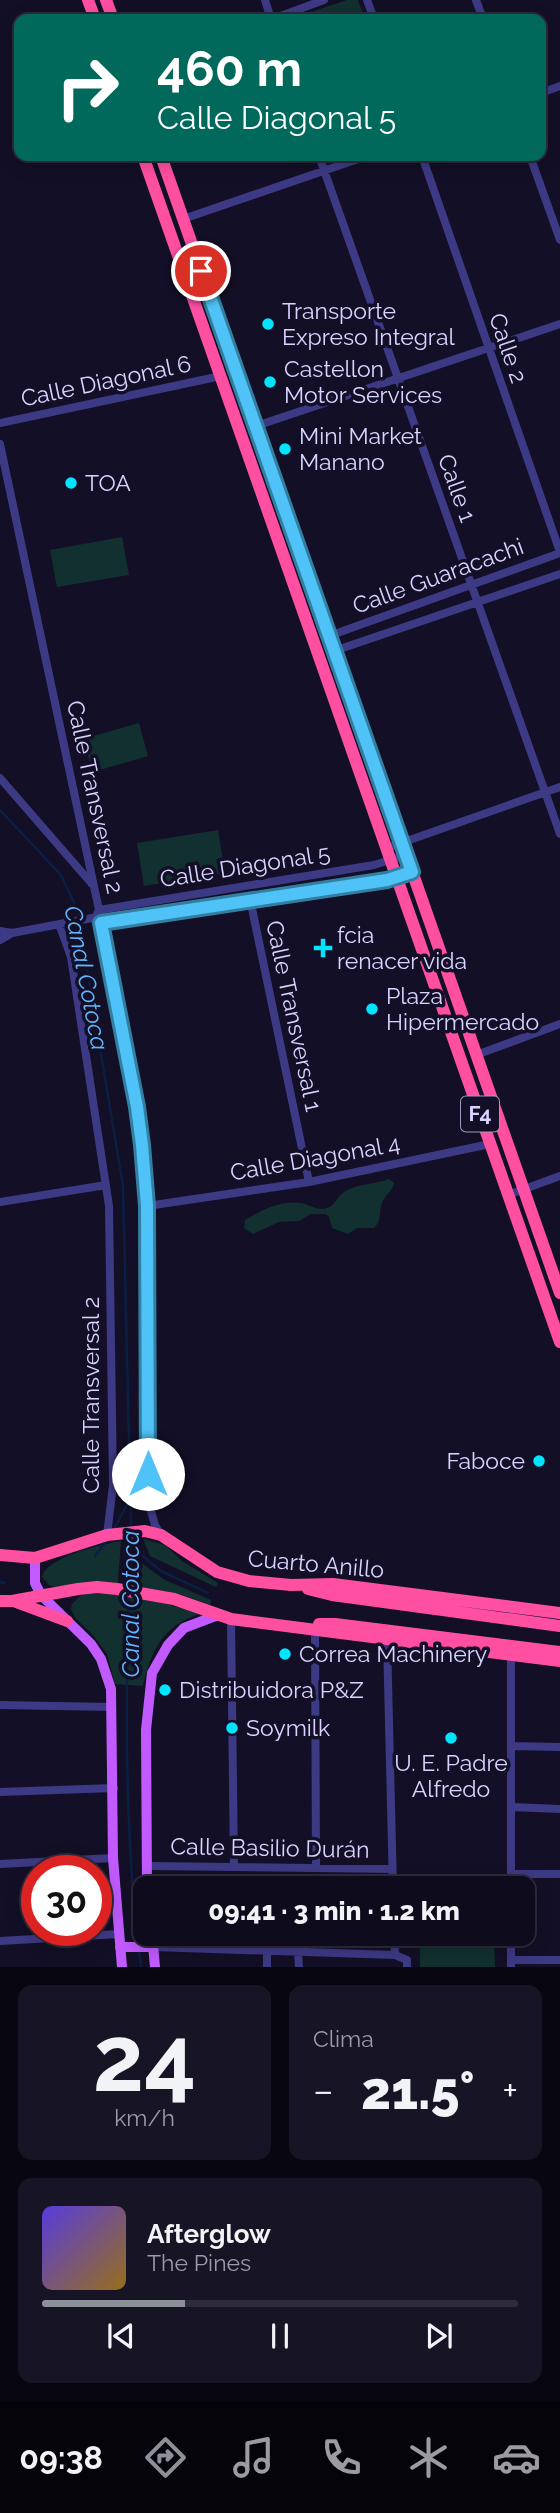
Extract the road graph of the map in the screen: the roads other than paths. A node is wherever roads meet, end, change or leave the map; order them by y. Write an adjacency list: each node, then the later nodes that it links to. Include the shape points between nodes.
1 (324, 0): 2 (street)
2 (286, 14)
3 (145, 161): 14 (highway, F4)
4 (163, 161): 10 (highway, F4)
5 (321, 161): 9 (street, Calle 1)
6 (353, 161): 9 (street)
7 (424, 161): 13 (street, Calle 2)
8 (532, 161): 11 (street)
9 (324, 171): 10 (street); 15 (street, Calle 1)
10 (183, 219): 17 (highway, F4)
11 (560, 240)
12 (560, 324): 13 (street)
13 (487, 347): 15 (street); 19 (street, Calle 2)
14 (221, 376): 16 (street, Calle Diagonal 6); 29 (highway, F4)
15 (396, 380): 17 (street); 21 (street, Calle 1)
16 (0, 423)
17 (256, 426): 23 (highway, F4)
18 (0, 444): 34 (street, Calle Transversal 2)
19 (560, 552): 21 (street, Calle Guaracachi)
20 (560, 574): 22 (street, Calle Guaracachi)
21 (472, 585): 22 (street, Calle 1); 23 (street, Calle Guaracachi)
22 (478, 602): 24 (street, Calle Guaracachi); 27 (street, Calle 1)
23 (329, 636): 24 (highway, F4)
24 (334, 651): 30 (highway, F4)
25 (0, 778): 34 (street)
26 (560, 786): 27 (street)
27 (545, 792): 28 (street, Calle 1); 30 (street)
28 (560, 834)
29 (387, 848): 30 (street); 31 (highway, F4)
30 (404, 850): 31 (street, Calle Diagonal 5); 32 (highway, F4)
31 (391, 861): 33 (highway, F4); 36 (street, Calle Diagonal 5)
32 (412, 872): 33 (street, Calle Diagonal 5); 44 (highway, F4)
33 (397, 877): 35 (street, Calle Diagonal 5); 45 (highway, F4)
34 (93, 886): 36 (street, Calle Transversal 2)
35 (250, 899): 38 (street, Calle Diagonal 5); 47 (street, Calle Transversal 1)
36 (99, 910): 37 (street); 38 (street, Calle Transversal 2)
37 (91, 919): 38 (street); 39 (street)
38 (101, 923): 52 (street, Calle Transversal 2, via 137,1107)
39 (59, 924): 41 (street); 48 (street, Calle Transversal 2, via 71,957)
40 (0, 931): 41 (street)
41 (12, 933): 42 (street)
42 (0, 940)
43 (560, 1024): 44 (street)
44 (476, 1055): 49 (highway, F4)
45 (490, 1144): 47 (street, Calle Diagonal 4); 50 (highway, F4)
46 (560, 1176): 49 (street)
47 (309, 1182): 52 (street, Calle Diagonal 4)
48 (106, 1185): 51 (street); 55 (street, Calle Transversal 2, via 113,1478)
49 (523, 1189): 50 (street); 53 (highway, F4)
50 (508, 1195): 54 (highway, F4)
51 (0, 1202)
52 (147, 1206): 56 (street, Calle Transversal 2, via 148,1501)
53 (560, 1293)
54 (560, 1342)
55 (107, 1535): 56 (highway, Cuarto Anillo, via 145,1531); 58 (highway, Cuarto Anillo)
56 (161, 1535): 59 (highway, Cuarto Anillo, via 217,1572)
57 (0, 1555): 58 (highway, Cuarto Anillo)
58 (35, 1558): 60 (main road, via 35,1583)
59 (291, 1585): 62 (highway, Cuarto Anillo, via 333,1584); 66 (highway, via 332,1595)
60 (41, 1595): 61 (highway); 63 (highway, via 97,1587 117,1589 174,1599); 64 (main road)
61 (6, 1601): 64 (highway)
62 (560, 1614)
63 (225, 1617): 65 (highway); 82 (main road, via 184,1628 167,1645 152,1673 146,1730); 83 (street)
64 (66, 1621): 73 (main road, via 81,1632 100,1659)
65 (283, 1624): 67 (highway); 69 (highway, via 335,1624)
66 (560, 1626)
67 (315, 1630): 68 (highway); 84 (street)
68 (387, 1640): 70 (highway); 85 (street)
69 (560, 1651)
70 (511, 1655): 71 (highway); 74 (street)
71 (560, 1661)
72 (0, 1705): 73 (street)
73 (112, 1707): 76 (main road)
74 (511, 1746): 75 (street); 78 (street)
75 (560, 1747)
76 (114, 1788): 77 (street); 80 (main road)
77 (0, 1792)
78 (511, 1807): 79 (street); 86 (street)
79 (560, 1809)
80 (113, 1858): 81 (street); 90 (main road)
81 (0, 1864)
82 (147, 1866): 83 (street, Calle Basilio Durán); 88 (main road)
83 (234, 1867): 84 (street, Calle Basilio Durán)
84 (316, 1868): 85 (street, Calle Basilio Durán)
85 (392, 1869): 89 (street)
86 (511, 1874): 87 (street)
87 (560, 1874)
88 (147, 1876)
89 (392, 1876)
90 (118, 1934): 91 (street); 94 (main road)
91 (0, 1941)
92 (395, 1946): 98 (street)
93 (511, 1946): 100 (street)
94 (125, 1947): 95 (main road); 101 (main road)
95 (149, 1947): 96 (street); 102 (main road)
96 (267, 1952): 97 (street); 103 (street)
97 (298, 1953): 98 (street); 104 (street)
98 (395, 1955): 105 (street, via 407,1960)
99 (560, 1960): 100 (street)
100 (511, 1964)
101 (122, 1967)
102 (155, 1967)
103 (267, 1967)
104 (299, 1967)
105 (407, 1967)

